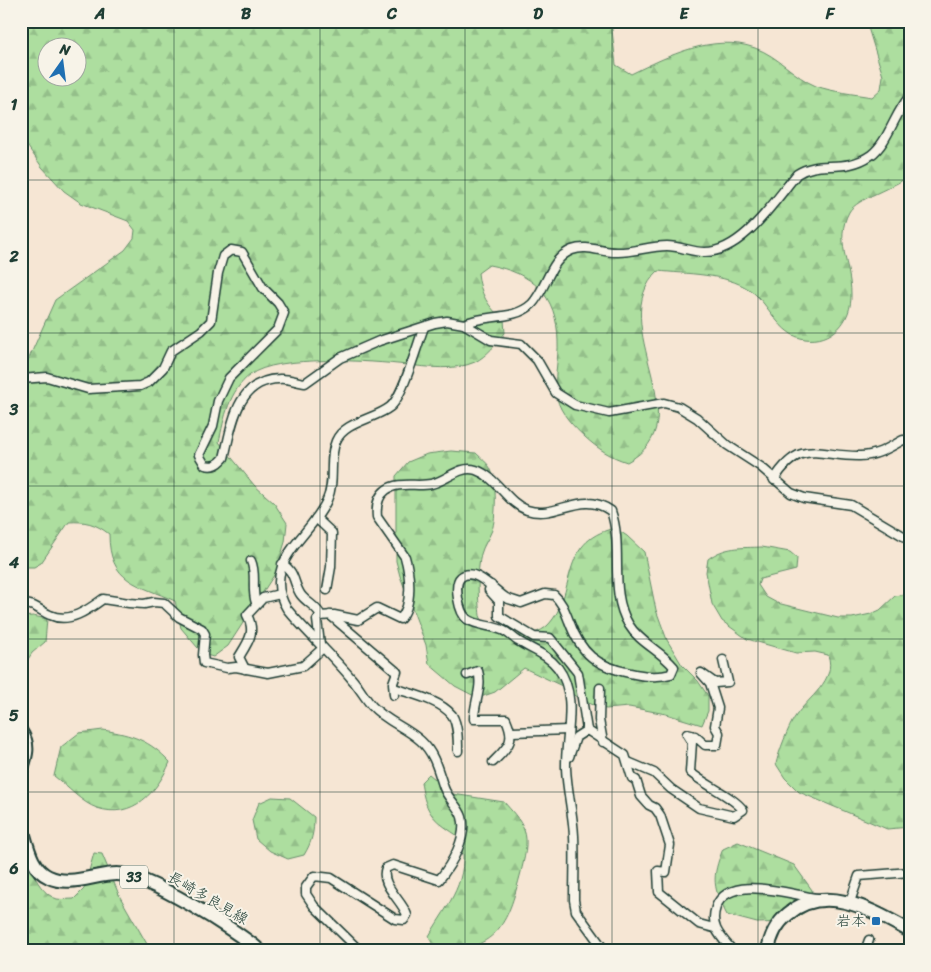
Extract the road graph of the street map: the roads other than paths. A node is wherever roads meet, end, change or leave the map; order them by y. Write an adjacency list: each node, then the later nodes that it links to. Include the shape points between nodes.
1 (618, 21): 2 (street)
2 (638, 21)
3 (910, 96): 4 (street, via 874,154 851,165 804,169 751,228 730,246 704,252 670,246 631,252 585,247 571,250 559,259 532,303 521,311)
4 (464, 324): 5 (street, via 447,322); 8 (street, via 491,340 521,344 537,360 556,393 575,406 609,412 664,404 679,407)
5 (424, 327): 6 (street, via 347,354 306,384 280,378 258,384 246,393 236,409 224,458 211,466 205,465 199,455 214,426 222,389 278,329 284,313 263,288 242,252 231,250 223,256 210,321 171,351 164,368 149,382 140,386 88,389 47,377); 9 (street, via 398,396 390,407 346,430 336,440 330,493)
6 (21, 379)
7 (910, 442): 8 (street, via 903,440 884,451 860,456 819,452 798,454 783,465)
8 (774, 480): 10 (street, via 804,498 851,505)
9 (316, 518): 12 (street); 14 (street, via 332,533 332,567)
10 (910, 540)
11 (251, 561): 16 (street)
12 (282, 564): 15 (street, via 278,582); 18 (street, via 293,574 300,593)
13 (490, 585): 18 (street, via 521,603 546,594 554,595 564,608 581,646 602,665 644,676 662,677 672,674 675,668 633,631 620,607 618,541 612,511 594,502 541,512 526,510 479,471 468,468 431,484 393,485 385,491 376,508 377,517 407,565 408,604 405,614 400,619 377,608 358,620); 24 (street, via 469,574 462,576 458,586 459,608 471,622 503,630 541,652 555,665 568,687); 25 (street, via 489,590 499,601 499,616 534,637 550,638 578,673)
14 (327, 590)
15 (280, 594): 16 (street); 19 (street, via 287,609)
16 (256, 603): 21 (street, via 247,615 252,625 250,639 239,657)
17 (21, 605): 21 (street, via 35,606 50,616 62,619 81,613 103,600 129,604 164,603 202,629 205,634 204,663)
18 (326, 616): 19 (street, via 317,620); 29 (street, via 397,672 394,692 431,702 452,716 457,728)
19 (322, 646): 21 (street, via 303,666 268,673); 43 (street, via 384,718 412,734 430,750 445,790 462,817 464,829 449,868 440,880 393,865 386,868 386,882 404,908 407,915 404,920 395,919 331,878 314,876 309,881 306,894 314,906)
20 (723, 660): 32 (street, via 728,682 715,683 701,674 710,683 718,708 715,726 719,733 717,745 705,745 687,734 692,742 690,772 738,803 743,810 734,816 699,808 654,773)
21 (245, 669)
22 (467, 675): 27 (street, via 478,671 481,680 474,719 506,719)
23 (600, 688): 28 (street, via 599,720)
24 (568, 730): 27 (street); 33 (street)
25 (587, 730): 28 (street); 33 (street, via 576,737)
26 (21, 732): 30 (main road, via 26,741)
27 (512, 732): 31 (street, via 508,747)
28 (603, 742): 32 (street, via 625,755)
29 (458, 750)
30 (24, 754): 34 (main road)
31 (493, 762)
32 (628, 762): 39 (street, via 642,796 660,815 670,845 666,872 658,871 659,892 699,924)
33 (566, 766): 44 (street, via 574,836 576,911)
34 (21, 771)
35 (21, 825): 42 (main road, 長崎多良見線 / 33, via 34,862 48,877 65,880 129,875 224,924)
36 (910, 872): 38 (street, via 859,876)
37 (824, 898): 38 (main road); 39 (street, via 737,889 720,899 713,918); 46 (main road, via 804,903 783,919 775,930)
38 (850, 902): 40 (main road)
39 (714, 928): 45 (street)
40 (910, 931)
41 (869, 940): 47 (street)
42 (260, 951)
43 (360, 951)
44 (605, 951)
45 (733, 951)
46 (768, 951)
47 (865, 951)

